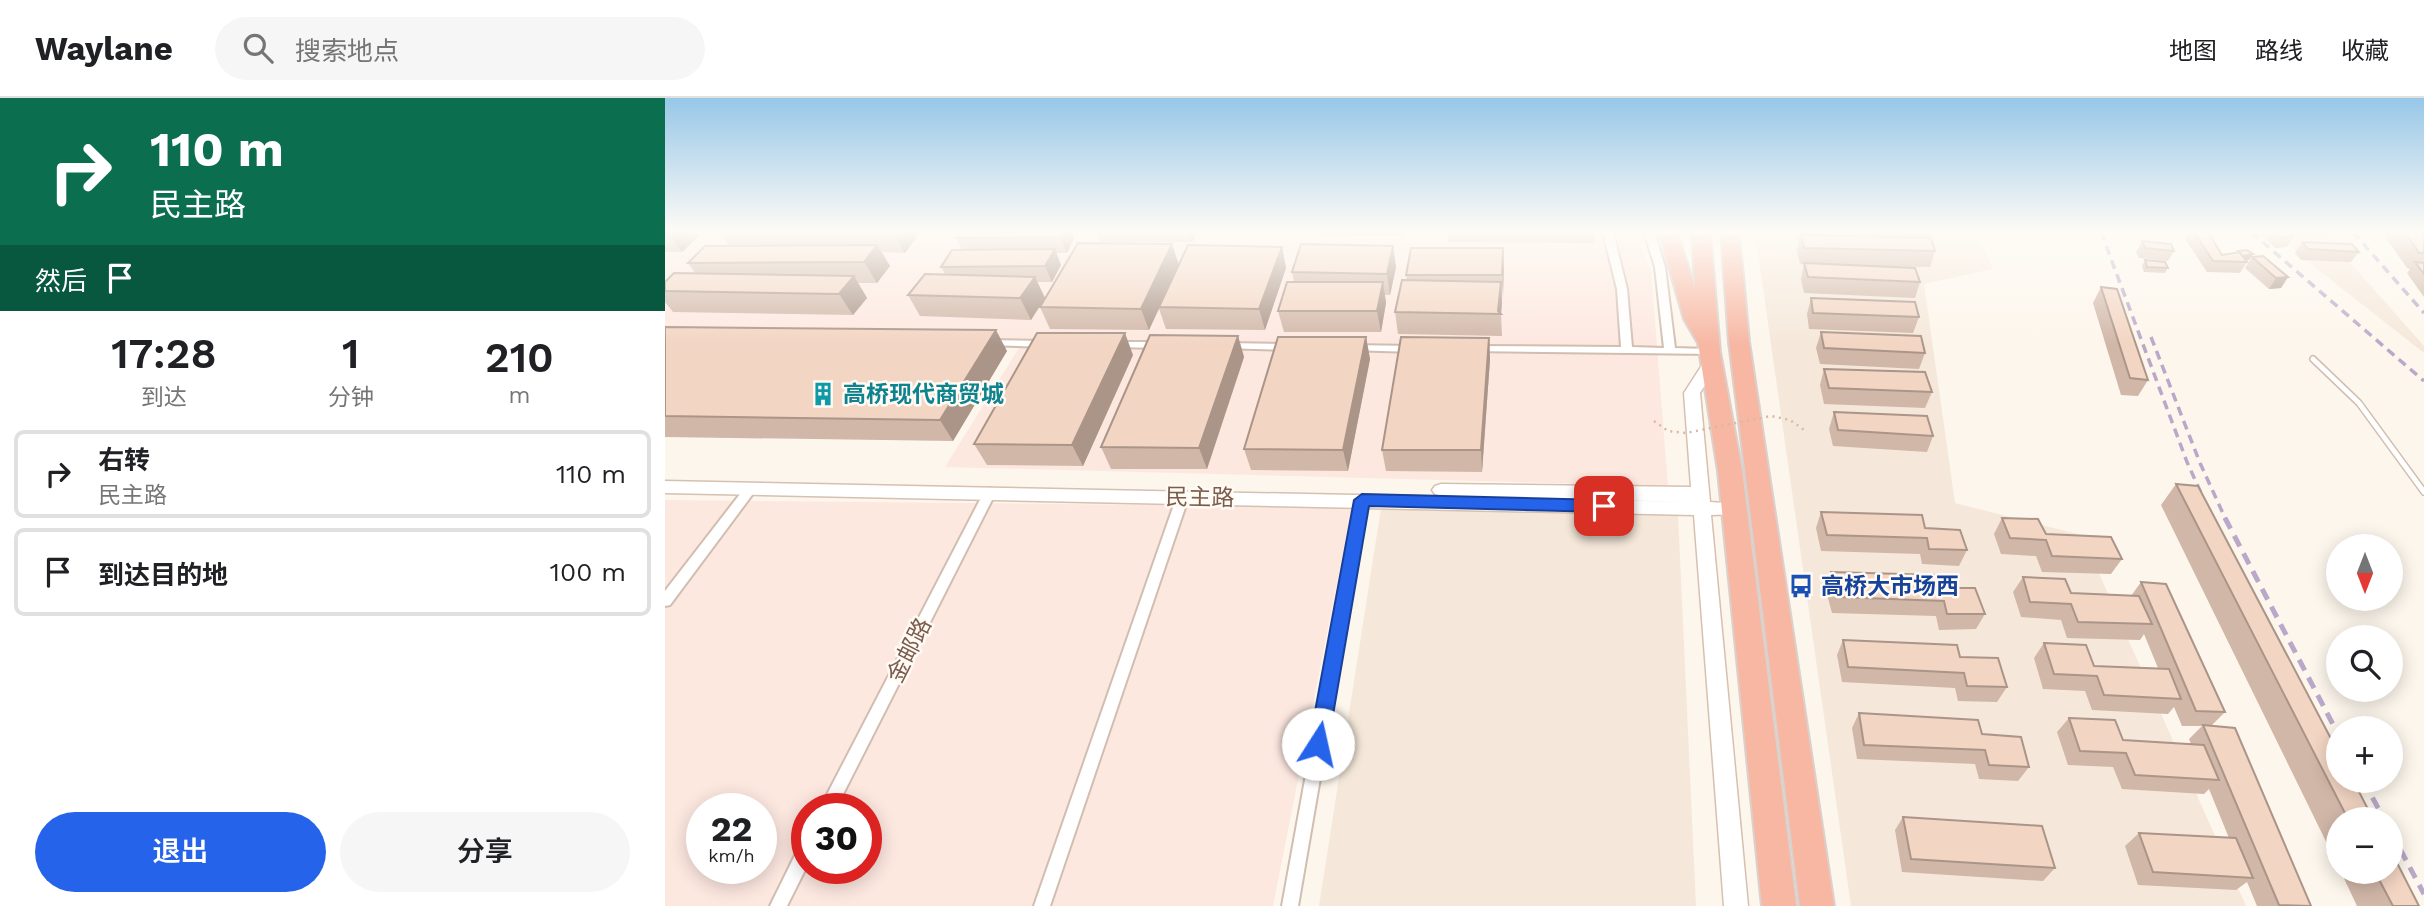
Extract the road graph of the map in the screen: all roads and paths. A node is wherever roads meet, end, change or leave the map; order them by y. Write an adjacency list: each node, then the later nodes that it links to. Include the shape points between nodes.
1 (1617, 270): 16 (street)
2 (1660, 270): 17 (street)
3 (1682, 270): 6 (highway)
4 (1702, 270): 6 (highway)
5 (1733, 270): 39 (highway, via 1739,342)
6 (1701, 320): 18 (highway)
7 (972, 343): 8 (street)
8 (1055, 344)
9 (1097, 344): 10 (street)
10 (1181, 345)
11 (1209, 346): 12 (street)
12 (1306, 347)
13 (1334, 348): 14 (street)
14 (1431, 349)
15 (1459, 349): 16 (street)
16 (1627, 351): 17 (street)
17 (1670, 351): 18 (street)
18 (1710, 357): 29 (street, via 1692,393); 30 (highway)
19 (2313, 359): 26 (lane, via 2359,403)
20 (1654, 421): 21 (path, bridge, via 1684,433 1775,416 1794,420)
21 (1807, 432)
22 (665, 477): 29 (street, 民主路)
23 (665, 487): 24 (street, 民主路)
24 (751, 488): 25 (street, 民主路); 31 (street)
25 (990, 492): 27 (street, 民主路); 32 (street, 金邮路)
26 (2424, 492)
27 (1183, 496): 28 (street, 民主路); 35 (street)
28 (1362, 500): 29 (street, 民主路); 36 (street)
29 (1701, 501): 30 (street, 民主路); 37 (street)
30 (1734, 509): 38 (highway)
31 (665, 601)
32 (836, 793)
33 (791, 880): 34 (street)
34 (778, 906)
35 (1042, 906)
36 (1290, 906)
37 (1736, 906)
38 (1779, 906)
39 (1817, 906)

